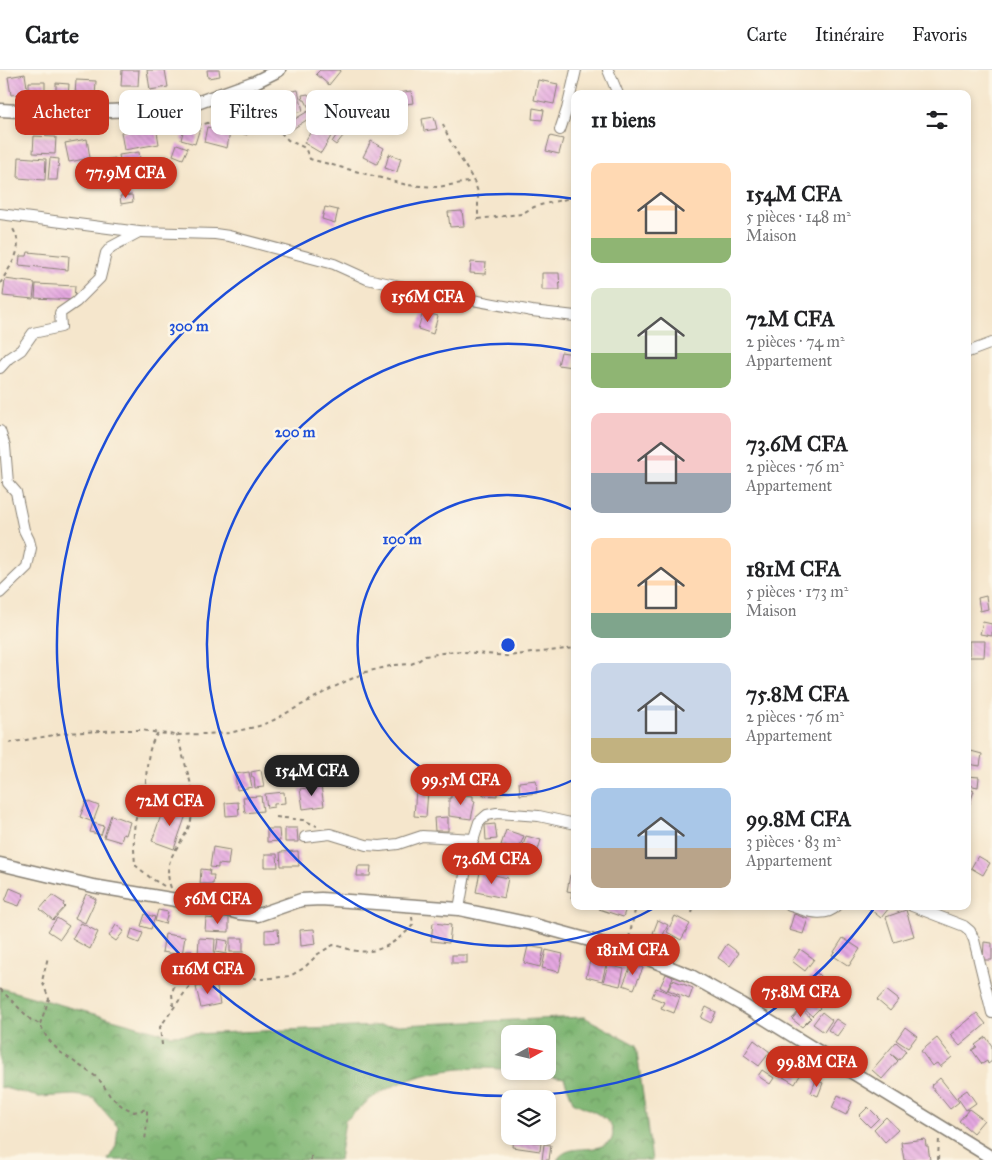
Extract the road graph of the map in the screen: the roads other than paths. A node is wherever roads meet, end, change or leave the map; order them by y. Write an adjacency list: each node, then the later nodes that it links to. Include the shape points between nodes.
1 (279, 70): 7 (street, via 256,82 183,108 58,113)
2 (576, 70): 4 (street)
3 (608, 70): 5 (street)
4 (571, 90)
5 (616, 90)
6 (571, 92): 8 (street)
7 (0, 110)
8 (560, 130)
9 (0, 214): 10 (street)
10 (139, 232): 11 (street, via 229,236 334,264 367,279); 14 (street, via 106,252 100,278 60,313 61,327 33,333 21,350)
11 (571, 316)
12 (992, 343): 13 (street)
13 (971, 351)
14 (0, 368)
15 (0, 431): 16 (street, via 5,446 8,483 16,492 31,548 27,567)
16 (0, 593)
17 (571, 823): 19 (street, via 539,816 498,813 487,815 479,822)
18 (305, 838): 19 (street, via 330,834 380,846 422,836)
19 (474, 839): 21 (street)
20 (0, 864): 21 (street, via 93,886 239,913 258,914 301,900 321,899)
21 (459, 909): 26 (street, via 531,924 626,950 690,976)
22 (806, 910): 23 (street, via 825,913)
23 (833, 910)
24 (922, 910): 25 (street, via 970,931)
25 (992, 1013)
26 (992, 1158)

